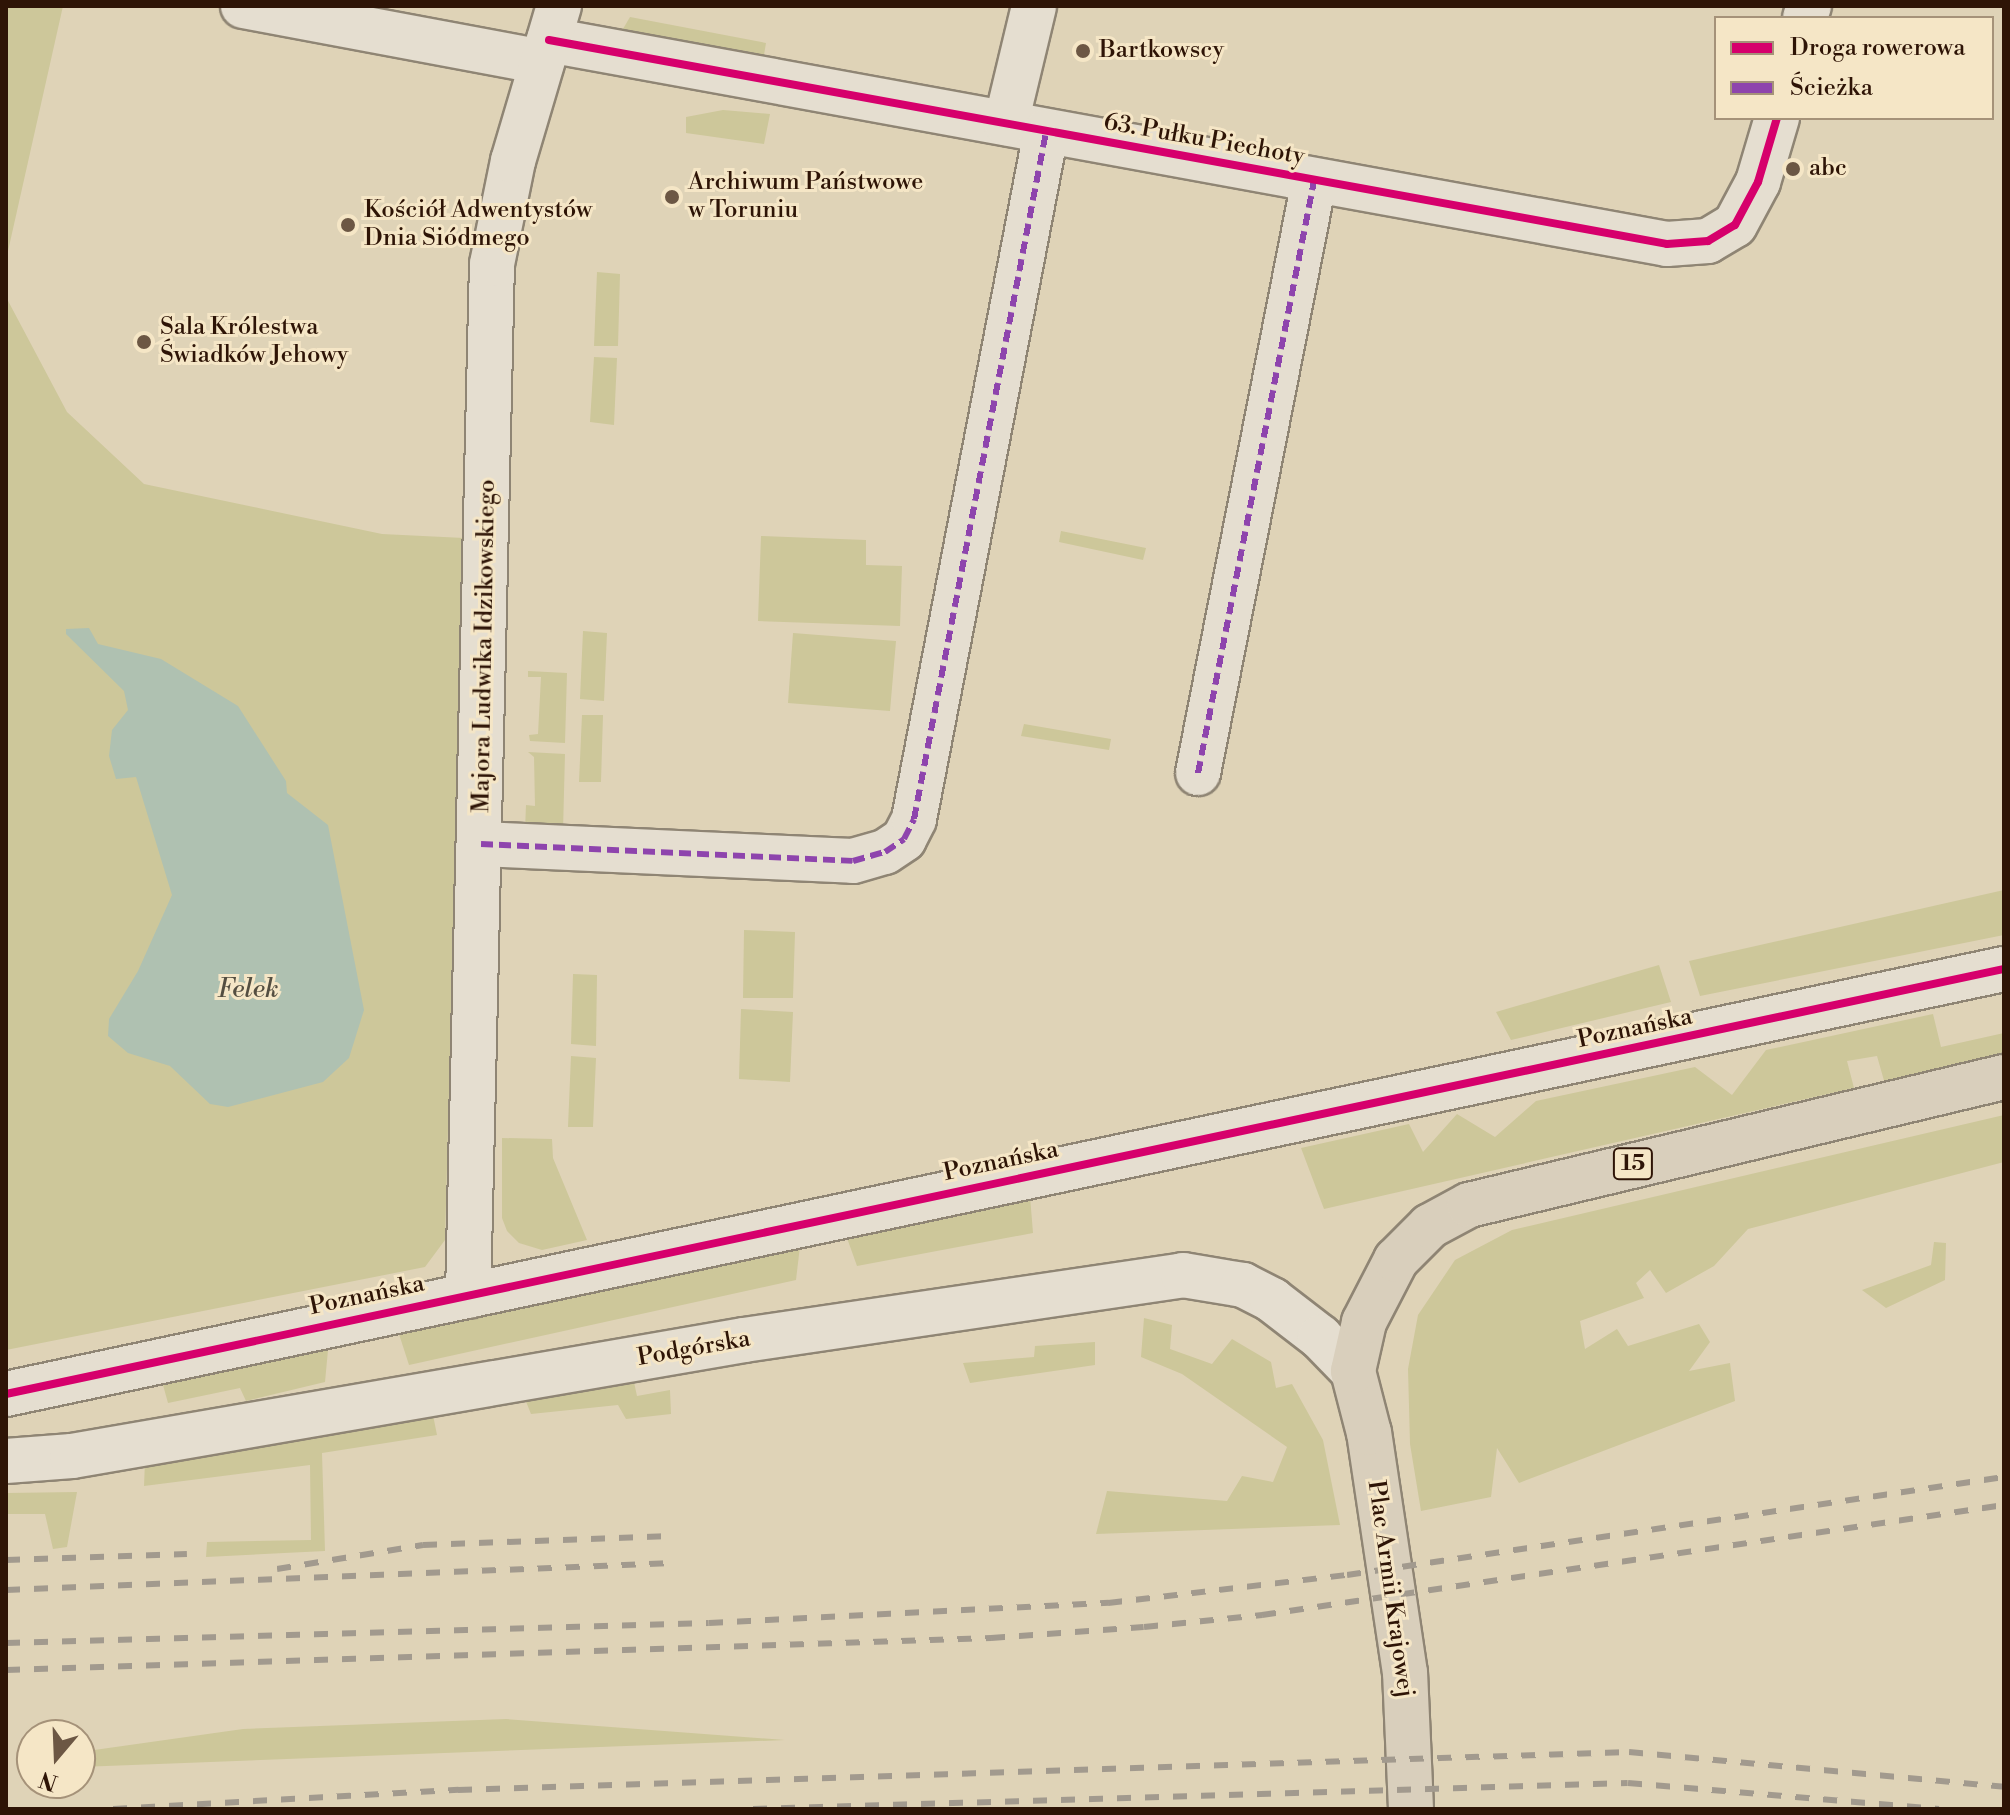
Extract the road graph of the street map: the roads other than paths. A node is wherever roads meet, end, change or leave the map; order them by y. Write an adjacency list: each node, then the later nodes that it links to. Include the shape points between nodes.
1 (243, 6): 3 (street, 63. Pułku Piechoty)
2 (1034, 6): 5 (street)
3 (550, 36): 5 (street, 63. Pułku Piechoty); 8 (street, Majora Ludwika Idzikowskiego, via 513,161 492,264)
4 (1776, 120): 6 (street, 63. Pułku Piechoty, via 1748,205 1735,225 1698,244 1635,240)
5 (1026, 127): 6 (street, 63. Pułku Piechoty); 8 (street, via 914,819 904,839 885,852 853,861)
6 (1314, 181): 7 (street)
7 (1198, 773)
8 (481, 844): 11 (street, Majora Ludwika Idzikowskiego)
9 (2004, 969): 11 (street, Poznańska)
10 (2004, 1077): 12 (main road, 15, via 1469,1205 1430,1226 1396,1260 1364,1322)
11 (468, 1296): 13 (street, Poznańska)
12 (1353, 1371): 14 (street, Podgórska, via 1272,1300 1243,1285 1183,1275 758,1338 72,1456); 15 (main road, Plac Armii Krajowej / 15, via 1369,1433 1405,1673)
13 (6, 1394)
14 (6, 1461)
15 (1411, 1809)

